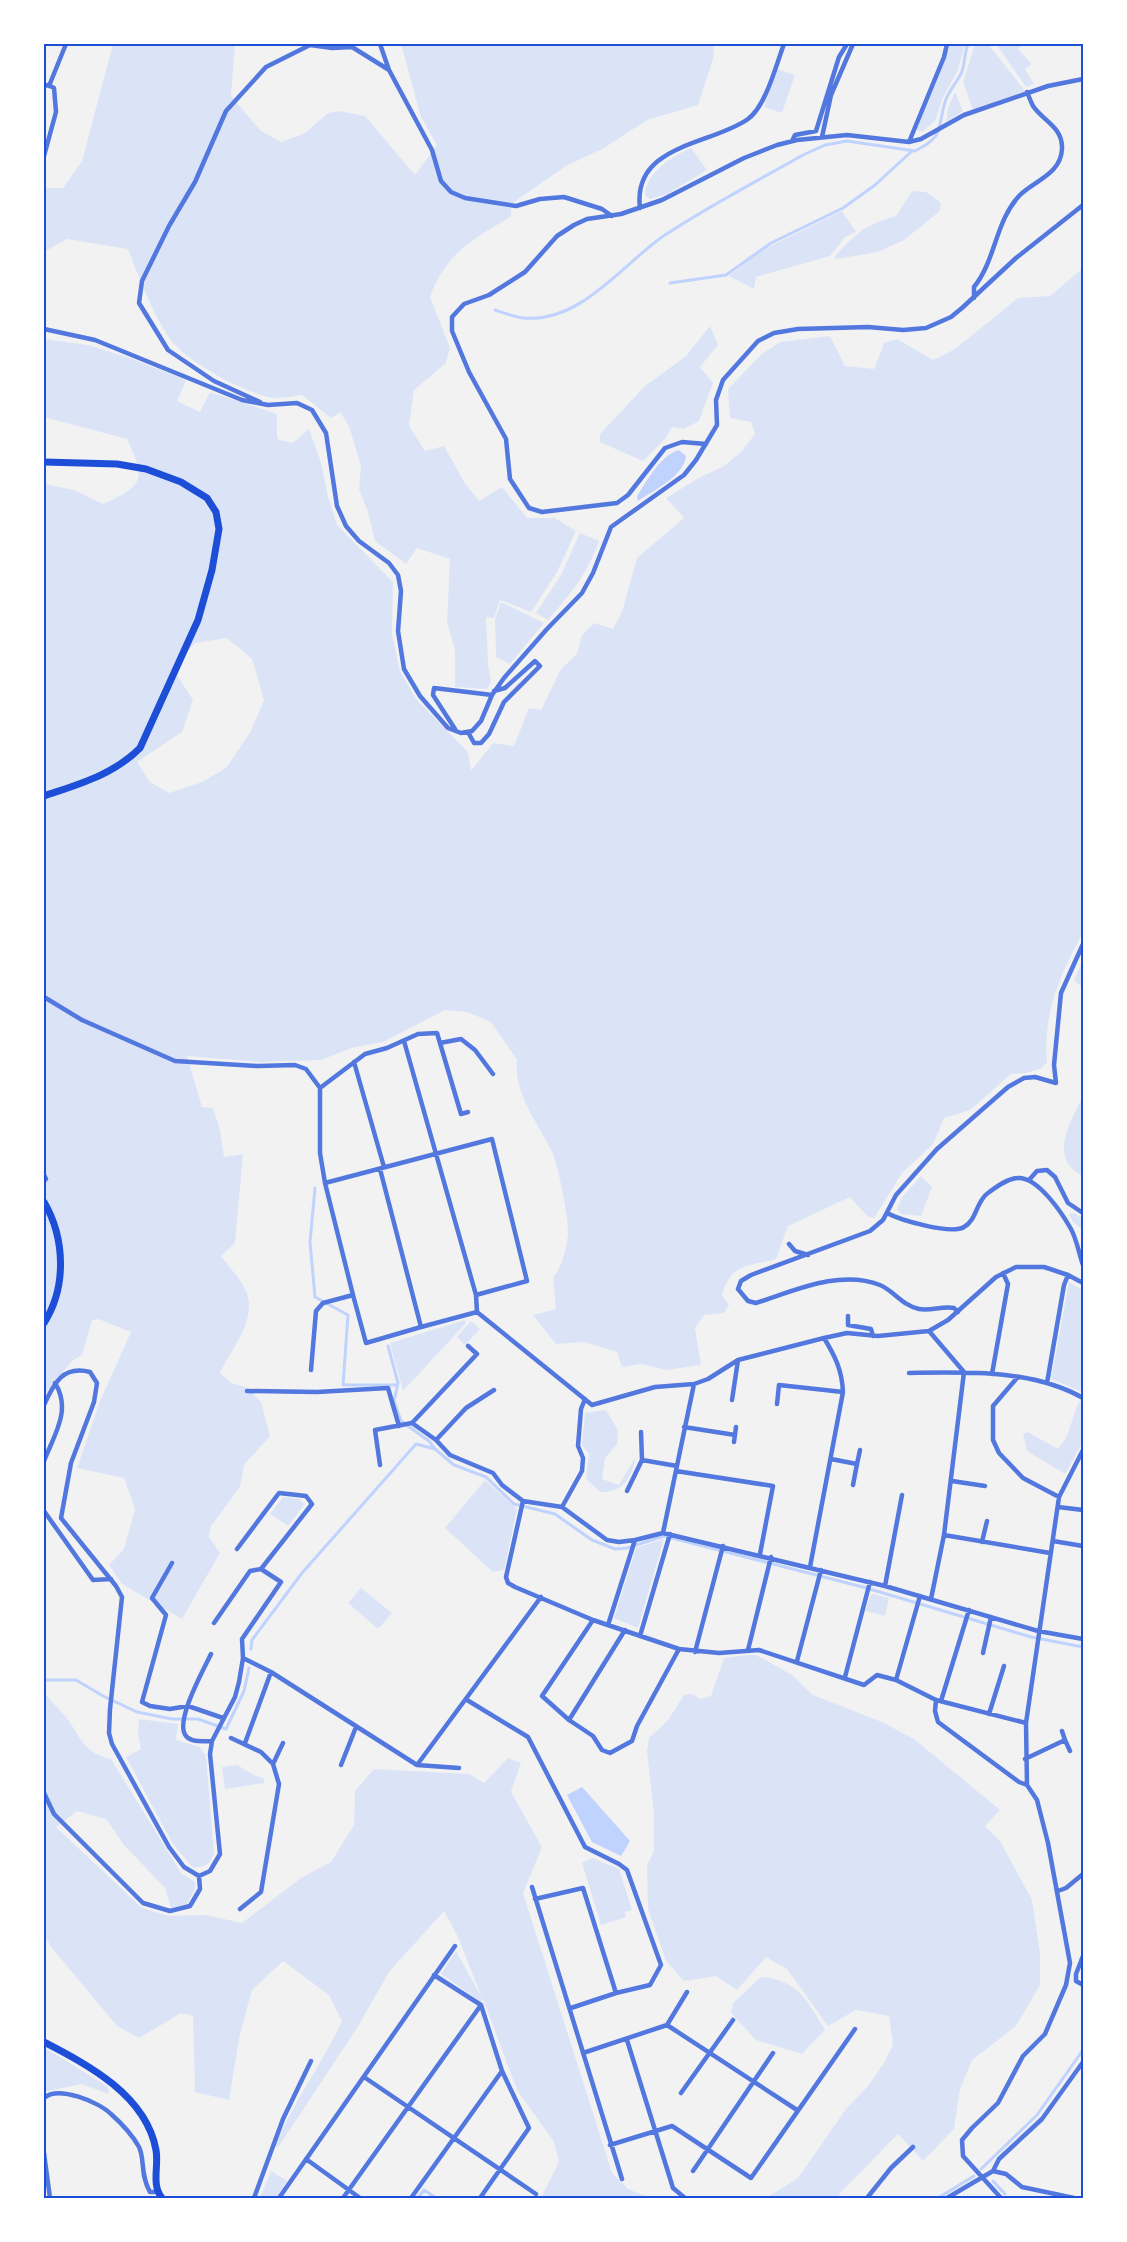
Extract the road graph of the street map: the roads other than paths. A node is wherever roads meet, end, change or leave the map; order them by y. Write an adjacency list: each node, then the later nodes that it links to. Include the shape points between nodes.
1 (66, 44): 9 (street)
2 (380, 44): 7 (street)
3 (784, 44): 16 (street, via 760,107 748,119 722,132 678,146 656,162 638,194)
4 (847, 44): 12 (street, via 839,57 816,131 795,135)
5 (853, 44): 11 (street, via 831,95)
6 (945, 44): 13 (street, via 944,56)
7 (389, 70): 17 (street, via 432,150 440,181 451,192 465,198 516,206 564,197 602,209); 20 (street, via 352,47 310,45 266,67 226,111 195,182 142,281 139,302 168,350 214,381)
8 (1083, 79): 10 (street)
9 (46, 86): 14 (street, via 54,88 56,112)
10 (1027, 92): 13 (street, via 964,115 921,139); 18 (street, via 1034,107 1056,128 1063,148 1049,176 1020,195 1011,207 983,276 974,287)
11 (822, 137): 12 (street); 13 (street, via 846,135)
12 (792, 141): 16 (street, via 744,158)
13 (909, 142)
14 (44, 156)
15 (1083, 205): 18 (street, via 1016,258)
16 (640, 208): 17 (street)
17 (612, 216): 21 (street, via 574,224 557,236 525,272 489,295 464,304 452,317 452,331 469,372 506,439 510,479 529,508 542,512 618,504 666,448 682,442)
18 (974, 298): 21 (street, via 951,316 926,328 798,329 758,341 718,390 717,425)
19 (44, 329): 20 (street, via 95,340 242,400)
20 (268, 405): 24 (street, via 297,402 312,410 326,433 337,506 346,526 398,574 401,590 398,631 404,669 420,696 448,728)
21 (706, 444): 23 (street, via 684,475 611,527 582,593 546,628)
22 (44, 462): 26 (main road, via 117,464 146,469 181,482 207,498 216,512 219,529 198,620 140,748 126,763)
23 (493, 693): 24 (street, via 434,688 433,694); 25 (street, via 481,721); 25 (street, via 505,688 535,661 540,666 504,702 490,734 481,743 474,743)
24 (456, 731): 25 (street)
25 (468, 732)
26 (44, 796)
27 (1083, 944): 42 (street, via 1061,993 1054,1065 1056,1083 1029,1077 1008,1087 937,1149 896,1195)
28 (44, 997): 33 (street, via 82,1020 175,1061 295,1065 306,1069)
29 (404, 1041): 30 (street, via 418,1034 437,1033); 31 (street, via 365,1054); 35 (street)
30 (440, 1043): 32 (street, via 461,1039 475,1050); 34 (street, via 461,1114)
31 (354, 1062): 33 (street); 36 (street)
32 (493, 1074)
33 (320, 1088): 40 (street, via 320,1153)
34 (468, 1112)
35 (435, 1153): 36 (street); 51 (street); 51 (street, via 492,1139 527,1281)
36 (382, 1168): 40 (street); 56 (street)
37 (44, 1175): 39 (street)
38 (1029, 1180): 42 (street, via 1008,1180 986,1194 964,1228 952,1230 895,1218); 43 (street, via 1037,1171 1047,1170 1055,1177 1068,1203); 46 (street, via 1039,1186 1071,1230)
39 (44, 1182)
40 (325, 1184): 50 (street)
41 (44, 1202): 55 (main road, via 61,1254 59,1286)
42 (887, 1213): 45 (street, via 870,1231)
43 (1083, 1213)
44 (789, 1244): 45 (street)
45 (808, 1255): 53 (street, via 744,1278 738,1289 748,1301 756,1303 835,1280 856,1280 880,1285 919,1309 947,1306)
46 (1083, 1265)
47 (1003, 1274): 48 (street, via 1016,1267 1044,1266); 53 (street); 65 (street, via 1008,1284)
48 (1068, 1275): 49 (street); 67 (street)
49 (1083, 1283)
50 (353, 1295): 56 (street, via 366,1343); 62 (street, via 323,1303 316,1311)
51 (476, 1295): 52 (street)
52 (477, 1312): 56 (street); 74 (street)
53 (958, 1312): 57 (street)
54 (848, 1316): 58 (street, via 848,1325 871,1329)
55 (44, 1323)
56 (421, 1326)
57 (929, 1331): 58 (street); 63 (street)
58 (872, 1336): 59 (street, via 847,1333)
59 (824, 1338): 61 (street); 72 (street, via 839,1362)
60 (468, 1346): 78 (street, via 477,1354)
61 (738, 1360): 69 (street); 75 (street)
62 (311, 1370)
63 (964, 1372): 64 (street); 65 (street); 94 (street)
64 (909, 1373)
65 (992, 1374): 66 (street)
66 (1017, 1378): 67 (street); 99 (street, via 993,1406 993,1440 999,1453 1023,1478)
67 (1047, 1382): 73 (street)
68 (55, 1383): 77 (street); 90 (street, via 62,1394 64,1412); 122 (street, via 77,1368 90,1372 97,1383 94,1402 71,1464 61,1518)
69 (694, 1384): 74 (street, via 655,1388 592,1405); 80 (street)
70 (494, 1390): 84 (street, via 466,1408)
71 (247, 1391): 79 (street, via 388,1388)
72 (844, 1392): 76 (street, via 779,1385); 88 (street)
73 (1083, 1398)
74 (585, 1399): 102 (street, via 578,1446 583,1458 582,1471)
75 (732, 1400)
76 (777, 1404)
77 (44, 1405)
78 (412, 1423): 79 (street); 84 (street)
79 (399, 1426): 92 (street, via 375,1430)
80 (684, 1427): 83 (street); 93 (street)
81 (736, 1427): 83 (street)
82 (641, 1432): 89 (street)
83 (735, 1435): 85 (street)
84 (436, 1440): 100 (street, via 450,1455 493,1473 502,1486)
85 (734, 1442)
86 (860, 1450): 91 (street)
87 (1083, 1450): 99 (street)
88 (831, 1459): 91 (street); 119 (street)
89 (642, 1460): 93 (street); 97 (street)
90 (44, 1461)
91 (857, 1464): 95 (street)
92 (380, 1465)
93 (677, 1468): 106 (street); 116 (street, via 773,1486)
94 (952, 1481): 96 (street); 108 (street)
95 (853, 1485)
96 (985, 1486)
97 (627, 1491)
98 (902, 1495): 124 (street)
99 (1059, 1497): 101 (street)
100 (523, 1501): 102 (street); 126 (street, via 506,1577 508,1583 515,1587)
101 (1058, 1506): 103 (street); 110 (street)
102 (562, 1507): 109 (street, via 600,1536 619,1542)
103 (1083, 1510)
104 (44, 1511): 122 (street, via 93,1580)
105 (987, 1521): 111 (street)
106 (664, 1533): 107 (street); 109 (street)
107 (670, 1534): 112 (street); 135 (street)
108 (944, 1535): 111 (street); 127 (street)
109 (635, 1540): 132 (street)
110 (1052, 1540): 113 (street); 115 (street)
111 (982, 1542): 115 (street)
112 (723, 1546): 116 (street); 139 (street)
113 (1083, 1546)
114 (236, 1549): 120 (street, via 279,1493 306,1496 312,1504)
115 (1050, 1553): 134 (street)
116 (760, 1554): 117 (street)
117 (771, 1557): 119 (street); 138 (street)
118 (172, 1563): 150 (street, via 152,1598 166,1615 142,1702 170,1709)
119 (810, 1567): 121 (street)
120 (262, 1569): 131 (street, via 250,1570); 142 (street, via 281,1582 242,1639)
121 (821, 1570): 123 (street); 143 (street)
122 (111, 1579): 171 (street, via 122,1597 110,1709 112,1744 169,1847 184,1867)
123 (870, 1582): 124 (street); 146 (street)
124 (885, 1586): 125 (street)
125 (920, 1596): 127 (street); 147 (street)
126 (542, 1597): 130 (street); 148 (street)
127 (931, 1599): 128 (street)
128 (969, 1610): 129 (street); 149 (street)
129 (991, 1617): 134 (street); 140 (street)
130 (593, 1620): 132 (street); 153 (street, via 542,1696)
131 (214, 1623)
132 (608, 1625): 133 (street)
133 (625, 1630): 135 (street); 153 (street)
134 (1038, 1633): 136 (street); 154 (street)
135 (640, 1636): 137 (street)
136 (1083, 1639)
137 (679, 1649): 139 (street); 153 (street, via 632,1741 610,1753 602,1750 593,1736)
138 (748, 1650): 139 (street); 143 (street)
139 (695, 1652)
140 (983, 1652)
141 (211, 1654): 150 (street)
142 (243, 1658): 145 (street); 152 (street, via 235,1697)
143 (797, 1661): 146 (street)
144 (1004, 1666): 151 (street)
145 (271, 1672): 155 (street); 160 (street)
146 (845, 1677): 147 (street, via 864,1685 876,1675)
147 (896, 1680): 149 (street)
148 (467, 1700): 166 (street); 181 (street, via 528,1737 585,1848 627,1870 661,1965 650,1985)
149 (939, 1700): 151 (street); 168 (street, via 935,1711 938,1722 1019,1782)
150 (188, 1706): 152 (street); 159 (street, via 182,1730 187,1738)
151 (989, 1714): 154 (street)
152 (223, 1718): 159 (street)
153 (569, 1720)
154 (1026, 1723): 163 (street)
155 (356, 1727): 165 (street); 166 (street)
156 (1062, 1730): 158 (street)
157 (231, 1738): 160 (street)
158 (1065, 1740): 162 (street); 163 (street)
159 (212, 1741): 171 (street, via 210,1754 220,1854 210,1871)
160 (245, 1743): 164 (street)
161 (283, 1743): 164 (street)
162 (1070, 1751)
163 (1025, 1759): 168 (street)
164 (274, 1764): 175 (street, via 279,1784 261,1892)
165 (341, 1765)
166 (416, 1765): 167 (street)
167 (459, 1768)
168 (1028, 1785): 173 (street, via 1037,1800)
169 (44, 1793): 171 (street, via 54,1814 144,1903 170,1911 190,1906 200,1889)
170 (1083, 1874): 173 (street)
171 (199, 1876)
172 (532, 1887): 174 (street)
173 (1058, 1891): 211 (street, via 1070,1963 1066,1985 1045,2034 1022,2056 998,2103 962,2140 963,2156)
174 (535, 1899): 181 (street, via 584,1888); 183 (street)
175 (240, 1909)
176 (455, 1946): 178 (street)
177 (1083, 1956): 179 (street, via 1076,1981)
178 (434, 1974): 182 (street); 195 (street)
179 (1083, 1985)
180 (687, 1992): 185 (street)
181 (616, 1993): 183 (street)
182 (481, 2005): 194 (street); 199 (street)
183 (571, 2008): 190 (street)
184 (733, 2020): 189 (street)
185 (667, 2026): 187 (street); 189 (street)
186 (855, 2029): 200 (street)
187 (628, 2040): 190 (street); 201 (street)
188 (44, 2042): 215 (main road, via 92,2069 132,2103 143,2118 156,2151)
189 (710, 2052): 196 (street); 197 (street)
190 (583, 2053): 203 (street)
191 (772, 2053): 196 (street)
192 (311, 2061): 217 (street, via 283,2119)
193 (1083, 2062): 210 (street, via 1042,2118 999,2159)
194 (502, 2071): 202 (street); 208 (street, via 529,2128)
195 (364, 2077): 199 (street); 207 (street)
196 (754, 2081): 200 (street); 205 (street)
197 (681, 2093)
198 (44, 2098): 215 (street, via 49,2094 63,2093 89,2101 111,2113 140,2148 143,2180 150,2192)
199 (410, 2106): 202 (street); 213 (street)
200 (797, 2110): 205 (street, via 751,2178)
201 (655, 2131): 203 (street); 205 (street, via 672,2126); 223 (street, via 673,2188)
202 (454, 2140): 208 (street); 221 (street)
203 (610, 2145): 212 (street)
204 (913, 2147): 224 (street)
205 (708, 2149): 209 (street)
206 (44, 2153): 216 (street)
207 (306, 2160): 213 (street); 218 (street)
208 (500, 2170): 214 (street); 222 (street)
209 (693, 2171)
210 (993, 2171): 211 (street); 227 (street, via 1000,2171 1026,2188)
211 (981, 2178): 225 (street); 226 (street)
212 (622, 2179)
213 (348, 2191): 219 (street); 220 (street)
214 (536, 2194)
215 (159, 2195)
216 (50, 2198)
217 (254, 2198)
218 (278, 2198)
219 (343, 2198)
220 (360, 2198)
221 (411, 2198)
222 (480, 2198)
223 (685, 2198)
224 (867, 2198)
225 (947, 2198)
226 (1001, 2198)
227 (1074, 2198)

